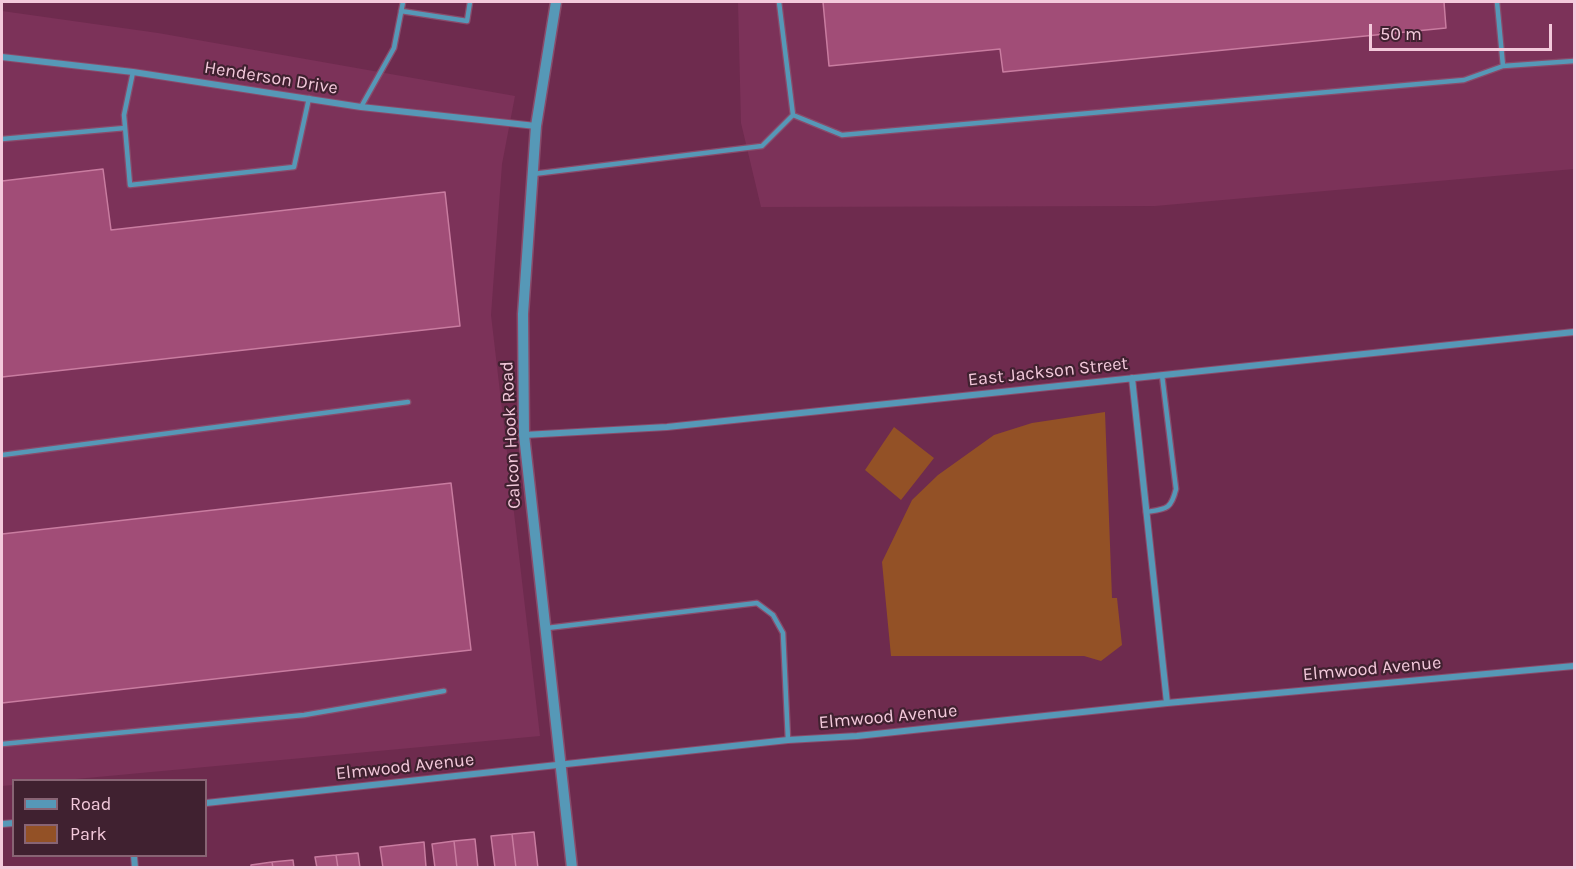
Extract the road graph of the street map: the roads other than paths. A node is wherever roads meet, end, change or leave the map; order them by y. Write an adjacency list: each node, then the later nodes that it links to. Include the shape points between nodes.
1 (403, 2): 6 (lane)
2 (470, 2): 6 (lane, via 467,21)
3 (556, 2): 14 (street, Calcon Hook Road)
4 (779, 2): 13 (lane)
5 (1497, 2): 9 (lane)
6 (401, 11): 12 (lane, via 394,48)
7 (2, 57): 10 (street, Henderson Drive)
8 (1575, 61): 9 (lane)
9 (1503, 66): 13 (lane, via 1464,80 842,135)
10 (133, 72): 11 (street, Henderson Drive); 15 (lane)
11 (309, 98): 12 (street, Henderson Drive); 15 (lane, via 294,167 130,185)
12 (361, 107): 14 (street, Henderson Drive)
13 (793, 115): 17 (lane, via 762,146)
14 (536, 126): 17 (street, Calcon Hook Road)
15 (125, 128): 16 (lane)
16 (2, 139)
17 (533, 174): 22 (street, Calcon Hook Road, via 523,314)
18 (1575, 332): 19 (street, East Jackson Street)
19 (1162, 375): 20 (street, East Jackson Street); 24 (lane, via 1176,489 1173,503 1166,509)
20 (1132, 378): 22 (street, East Jackson Street, via 667,427); 24 (street)
21 (408, 402): 23 (lane)
22 (524, 435): 25 (street, Calcon Hook Road)
23 (2, 456)
24 (1146, 512): 28 (street)
25 (544, 629): 29 (lane, via 757,603 773,615 783,633); 31 (street, Calcon Hook Road)
26 (1575, 666): 28 (street, Elmwood Avenue)
27 (444, 692): 30 (lane, via 304,714)
28 (1167, 703): 29 (street, Elmwood Avenue)
29 (788, 740): 31 (street, Elmwood Avenue)
30 (2, 744)
31 (560, 766): 32 (street, Elmwood Avenue); 33 (street, Calcon Hook Road)
32 (207, 802)
33 (572, 867)

